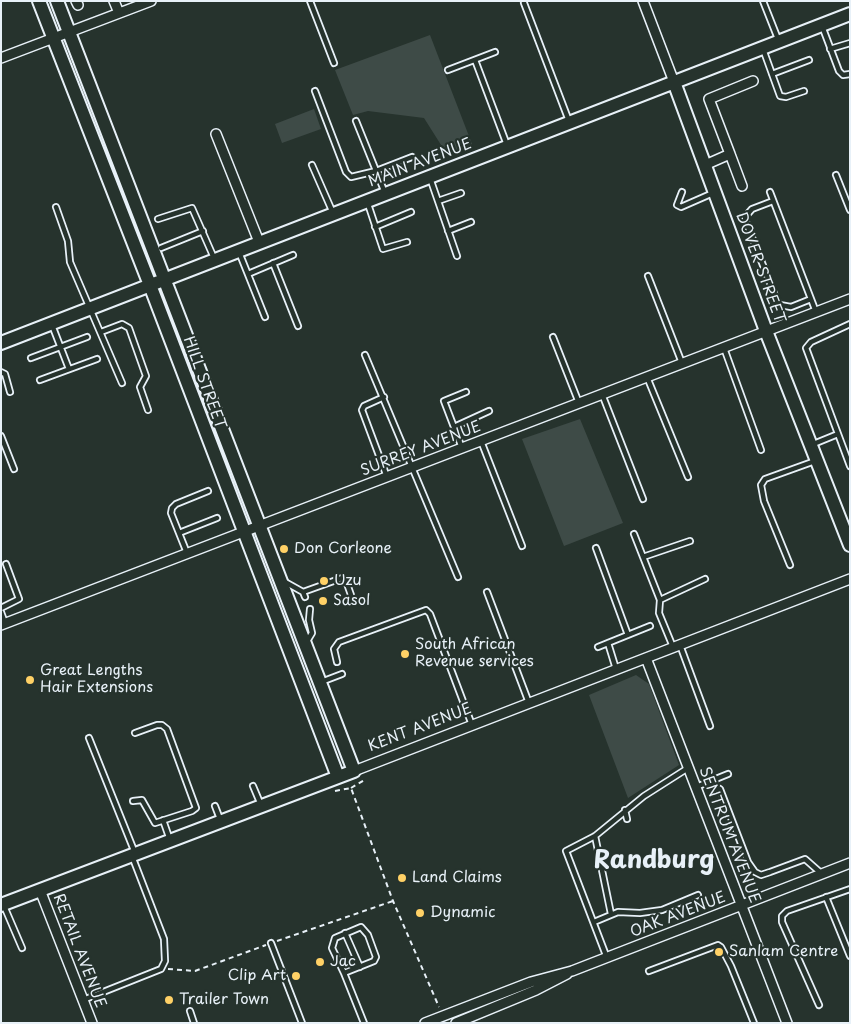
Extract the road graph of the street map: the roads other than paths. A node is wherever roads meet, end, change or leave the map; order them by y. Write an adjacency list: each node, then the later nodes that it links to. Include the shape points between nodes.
1 (38, 1): 13 (main road, HILL STREET)
2 (57, 1): 12 (main road, HILL STREET)
3 (114, 1): 9 (street)
4 (151, 1): 9 (street)
5 (310, 1): 22 (lane)
6 (643, 1): 27 (street, DOVER STREET)
7 (763, 1): 14 (lane)
8 (524, 3): 31 (lane)
9 (119, 13): 12 (street)
10 (850, 14): 11 (main road, MAIN AVENUE)
11 (821, 25): 14 (main road, MAIN AVENUE); 17 (lane)
12 (69, 33): 13 (street); 69 (main road, HILL STREET)
13 (53, 39): 19 (street); 70 (main road, HILL STREET)
14 (779, 42): 16 (main road, MAIN AVENUE)
15 (850, 42): 17 (lane)
16 (762, 48): 24 (lane); 27 (main road, MAIN AVENUE)
17 (830, 49): 25 (lane, via 839,71 843,75)
18 (495, 52): 20 (lane)
19 (1, 58)
20 (475, 60): 23 (lane); 33 (lane)
21 (808, 60): 24 (lane)
22 (334, 63)
23 (448, 70)
24 (772, 74): 29 (lane, via 782,98)
25 (850, 74)
26 (753, 81): 34 (street, via 709,99)
27 (674, 82): 31 (main road, MAIN AVENUE); 37 (main road, DOVER STREET)
28 (316, 91): 38 (lane, via 346,172 351,176)
29 (804, 91)
30 (356, 121): 38 (lane)
31 (569, 123): 33 (main road, MAIN AVENUE)
32 (216, 134): 59 (street)
33 (507, 146): 40 (main road, MAIN AVENUE)
34 (730, 154): 37 (street); 41 (street)
35 (412, 157): 38 (lane)
36 (312, 164): 53 (lane)
37 (705, 165): 43 (main road, DOVER STREET)
38 (376, 171): 45 (lane)
39 (836, 175): 51 (lane)
40 (429, 176): 45 (main road, MAIN AVENUE); 48 (lane)
41 (742, 186)
42 (682, 192): 43 (lane, via 678,200 681,207)
43 (715, 192): 79 (main road, DOVER STREET)
44 (770, 192): 49 (lane)
45 (385, 193): 47 (main road, MAIN AVENUE)
46 (461, 193): 48 (lane)
47 (367, 200): 53 (main road, MAIN AVENUE); 56 (lane)
48 (438, 201): 58 (lane)
49 (773, 201): 71 (lane); 71 (lane, via 748,212 746,222 749,230 777,301 790,307)
50 (56, 207): 73 (lane, via 68,241 70,262)
51 (850, 210)
52 (411, 212): 56 (lane)
53 (333, 213): 59 (main road, MAIN AVENUE)
54 (158, 220): 57 (lane, via 192,208)
55 (471, 222): 58 (lane)
56 (375, 227): 60 (lane, via 383,249)
57 (203, 231): 61 (lane); 65 (lane)
58 (448, 231): 64 (lane)
59 (258, 242): 62 (main road, MAIN AVENUE)
60 (407, 242)
61 (161, 248)
62 (238, 250): 65 (main road, MAIN AVENUE); 67 (lane)
63 (293, 255): 66 (lane)
64 (457, 256)
65 (215, 260): 69 (main road, MAIN AVENUE)
66 (273, 263): 67 (lane); 78 (lane)
67 (248, 274): 75 (lane)
68 (648, 276): 89 (lane)
69 (166, 280): 70 (main road, MAIN AVENUE); 118 (main road, HILL STREET)
70 (150, 285): 73 (main road, MAIN AVENUE); 119 (main road, HILL STREET)
71 (811, 298): 74 (lane)
72 (850, 299): 74 (street, SURREY AVENUE)
73 (91, 308): 76 (main road, MAIN AVENUE); 80 (lane)
74 (816, 312): 79 (street, SURREY AVENUE)
75 (265, 317)
76 (52, 324): 83 (main road, MAIN AVENUE); 84 (lane)
77 (850, 324): 103 (lane, via 811,342 806,348)
78 (298, 326)
79 (766, 331): 85 (street, SURREY AVENUE); 106 (main road, DOVER STREET)
80 (101, 332): 94 (lane); 100 (lane, via 122,324 129,328 146,376 140,387)
81 (553, 336): 99 (lane)
82 (87, 337): 84 (lane)
83 (1, 343)
84 (61, 347): 87 (lane); 90 (lane)
85 (724, 348): 89 (street, SURREY AVENUE); 108 (lane)
86 (365, 355): 98 (lane)
87 (31, 358)
88 (97, 359): 90 (lane)
89 (682, 363): 92 (street, SURREY AVENUE)
90 (69, 369): 93 (lane)
91 (1, 372): 95 (lane, via 5,374)
92 (647, 377): 97 (street, SURREY AVENUE); 114 (lane)
93 (40, 380)
94 (122, 383)
95 (10, 392)
96 (466, 392): 102 (lane, via 444,401)
97 (602, 394): 99 (street, SURREY AVENUE); 116 (lane)
98 (384, 397): 111 (lane); 113 (lane, via 364,406 362,414)
99 (580, 403): 105 (street, SURREY AVENUE)
100 (148, 410)
101 (489, 411): 102 (lane)
102 (454, 427): 107 (lane)
103 (838, 434): 106 (lane); 110 (lane)
104 (1, 436): 112 (lane)
105 (481, 441): 107 (street, SURREY AVENUE); 124 (lane)
106 (811, 445): 109 (main road, DOVER STREET)
107 (462, 448): 111 (street, SURREY AVENUE)
108 (761, 450)
109 (817, 461): 123 (main road, DOVER STREET); 129 (lane, via 773,475 761,485 764,501)
110 (850, 466)
111 (414, 467): 113 (street, SURREY AVENUE); 130 (lane)
112 (14, 469)
113 (386, 477): 118 (street, SURREY AVENUE)
114 (688, 477)
115 (208, 491): 120 (lane, via 172,508)
116 (643, 499)
117 (217, 518): 120 (lane)
118 (259, 526): 119 (street, SURREY AVENUE); 131 (main road, HILL STREET)
119 (243, 532): 126 (street, SURREY AVENUE); 159 (main road, HILL STREET)
120 (180, 533): 126 (lane)
121 (634, 534): 127 (lane)
122 (690, 541): 127 (lane)
123 (850, 545)
124 (522, 546)
125 (596, 548): 141 (lane)
126 (187, 553): 139 (street, SURREY AVENUE)
127 (643, 557): 136 (lane)
128 (6, 564): 137 (lane, via 19,599)
129 (790, 565)
130 (458, 577)
131 (279, 578): 135 (lane, via 304,594 342,578 352,595); 143 (main road, HILL STREET)
132 (705, 579): 136 (lane)
133 (850, 579): 144 (street, KENT AVENUE)
134 (487, 592): 151 (lane)
135 (350, 599)
136 (660, 600): 144 (lane, via 659,613)
137 (1, 610): 139 (lane)
138 (310, 612): 143 (lane, via 312,633)
139 (4, 624)
140 (650, 626): 141 (lane)
141 (628, 635): 142 (lane)
142 (608, 643): 145 (lane); 148 (lane)
143 (305, 644): 150 (main road, HILL STREET)
144 (677, 646): 146 (street, KENT AVENUE); 153 (lane)
145 (598, 648)
146 (646, 658): 148 (street, KENT AVENUE); 156 (street, SENTRUM AVENUE)
147 (337, 662): 152 (lane, via 334,649 339,642 426,610)
148 (616, 669): 151 (street, KENT AVENUE)
149 (342, 674): 150 (lane)
150 (320, 683): 157 (main road, HILL STREET)
151 (529, 703): 152 (street, KENT AVENUE)
152 (472, 725): 157 (street, KENT AVENUE)
153 (710, 726)
154 (135, 732): 170 (lane, via 157,725 166,729 194,801 196,808 192,811)
155 (89, 738): 174 (lane)
156 (688, 768): 162 (street, SENTRUM AVENUE); 163 (lane)
157 (354, 771): 159 (main road, KENT AVENUE)
158 (728, 774): 160 (lane)
159 (338, 777): 167 (main road, KENT AVENUE)
160 (708, 783): 162 (lane); 176 (lane, via 720,789 748,862 755,872 770,872 805,859)
161 (253, 786): 167 (lane)
162 (696, 787): 182 (street, SENTRUM AVENUE)
163 (654, 790): 164 (lane); 168 (lane)
164 (655, 797)
165 (133, 801): 170 (lane, via 142,800 153,822)
166 (215, 806): 171 (lane)
167 (261, 806): 171 (main road, KENT AVENUE)
168 (625, 810): 169 (lane); 172 (lane)
169 (627, 819)
170 (163, 820): 173 (lane)
171 (222, 822): 173 (main road, KENT AVENUE)
172 (595, 836): 183 (lane); 184 (lane, via 566,851)
173 (171, 841): 174 (main road, KENT AVENUE)
174 (134, 855): 178 (main road, KENT AVENUE); 194 (lane, via 164,939 164,961 160,969)
175 (850, 863): 176 (street, OAK AVENUE)
176 (822, 874): 182 (street, OAK AVENUE)
177 (850, 889): 180 (lane)
178 (40, 890): 181 (main road, KENT AVENUE); 194 (street, RETAIL AVENUE)
179 (698, 895): 183 (lane, via 662,910)
180 (826, 897): 188 (lane); 195 (lane, via 787,910 782,916)
181 (2, 905): 187 (lane)
182 (741, 906): 189 (street, OAK AVENUE); 204 (street, SENTRUM AVENUE)
183 (611, 914): 184 (lane)
184 (594, 922): 189 (lane)
185 (345, 933): 190 (lane); 190 (lane, via 362,927 368,935 376,957); 193 (lane, via 335,938 332,948)
186 (271, 943): 199 (lane)
187 (22, 948)
188 (850, 956)
189 (607, 958): 191 (street, OAK AVENUE)
190 (360, 967): 193 (lane)
191 (572, 971): 201 (street, OAK AVENUE, via 532,982); 202 (street, OAK AVENUE, via 543,987)
192 (649, 972): 203 (lane, via 718,945 731,966)
193 (344, 973): 200 (lane)
194 (83, 1000): 197 (street, RETAIL AVENUE)
195 (818, 1005)
196 (190, 1011): 198 (lane)
197 (92, 1023)
198 (194, 1023)
199 (302, 1023)
200 (364, 1023)
201 (425, 1023)
202 (456, 1023)
203 (754, 1023)
204 (787, 1023)

